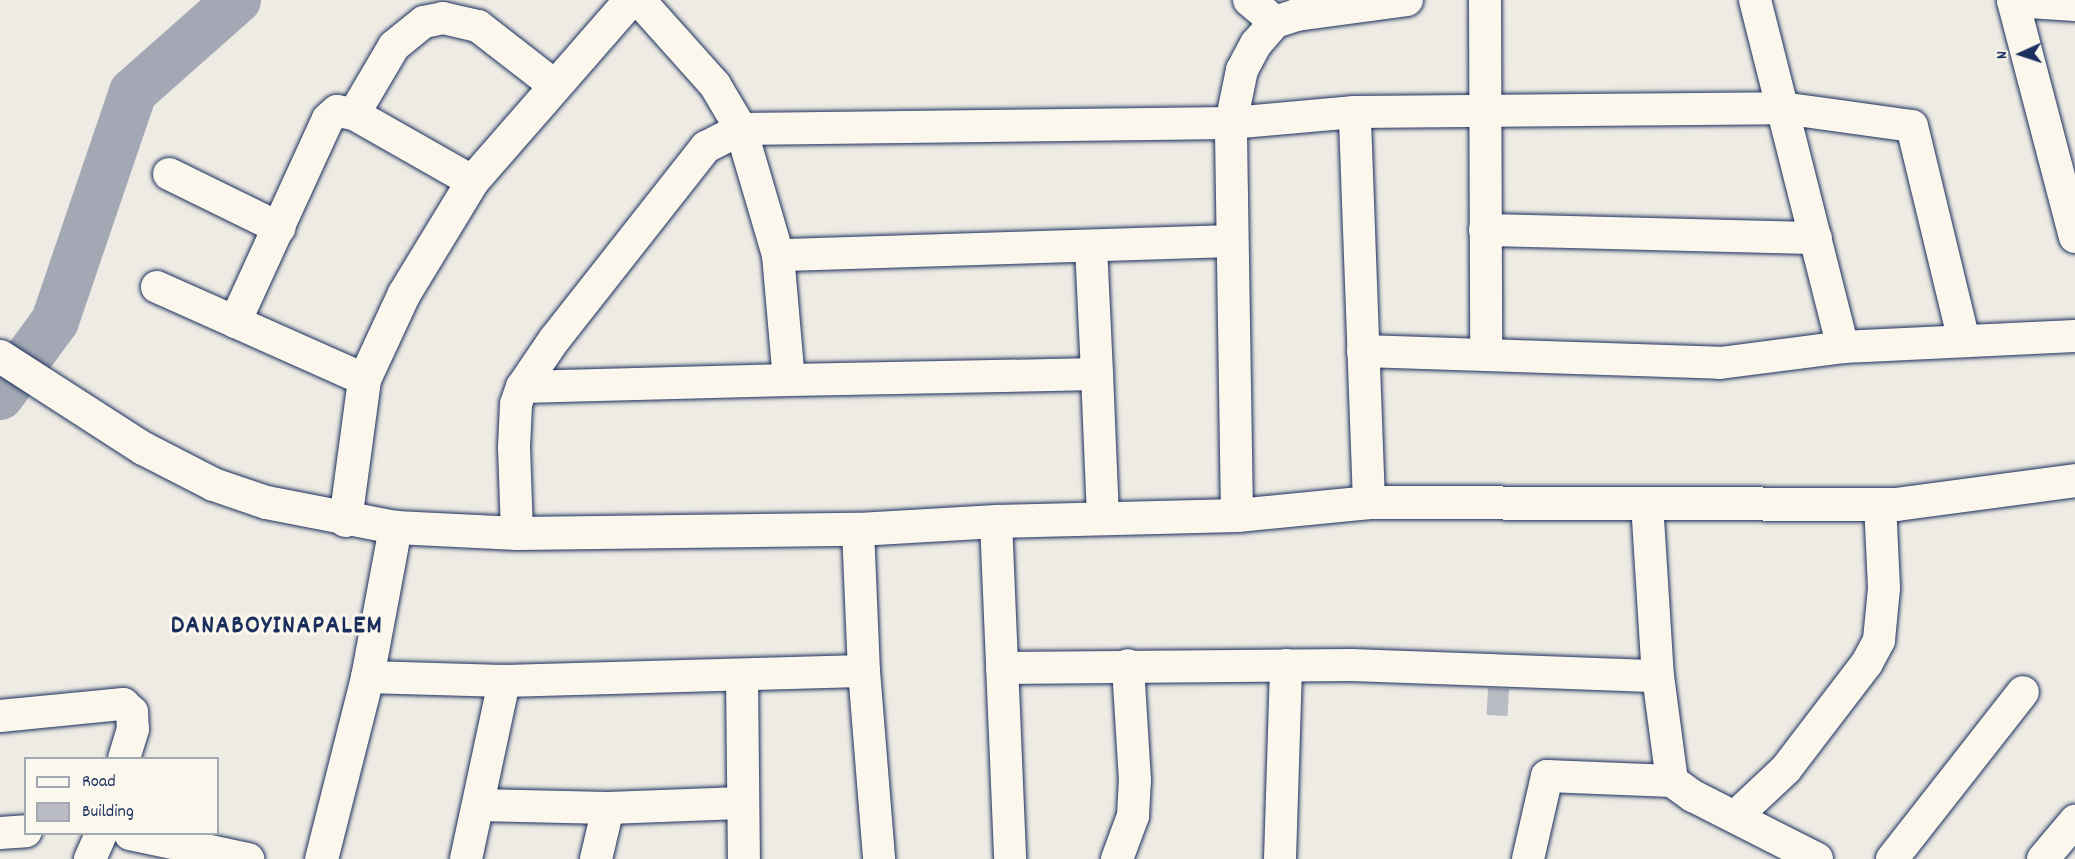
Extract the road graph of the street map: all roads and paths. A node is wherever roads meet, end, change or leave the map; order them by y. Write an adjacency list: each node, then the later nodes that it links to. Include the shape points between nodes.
1 (630, 0): 11 (street)
2 (639, 0): 17 (street, via 715,85)
3 (1249, 0): 10 (street)
4 (1407, 0): 10 (street, via 1296,15)
5 (1485, 0): 13 (street)
6 (1755, 0): 12 (street)
7 (2007, 0): 8 (street)
8 (2013, 0): 9 (street); 22 (street)
9 (2075, 5)
10 (1275, 22): 16 (street, via 1256,44 1242,70)
11 (554, 85): 15 (street, via 478,26 443,18 424,22 394,46); 19 (street)
12 (1782, 108): 13 (street); 23 (street); 30 (street, via 1912,126)
13 (1484, 111): 14 (street); 21 (street)
14 (1355, 112): 16 (street); 32 (street)
15 (354, 114): 19 (street); 20 (street, via 337,111 328,119)
16 (1231, 123): 17 (street); 24 (street)
17 (741, 129): 26 (street); 38 (street, via 706,147 554,340)
18 (168, 174): 20 (street)
19 (472, 181): 36 (street, via 404,293)
20 (279, 228): 28 (street)
21 (1485, 230): 23 (street); 33 (street)
22 (2075, 237)
23 (1816, 238): 31 (street)
24 (1232, 242): 25 (street); 43 (street)
25 (1091, 246): 26 (street); 35 (street)
26 (778, 255): 37 (street)
27 (157, 287): 28 (street)
28 (235, 322): 36 (street)
29 (2075, 336): 30 (street)
30 (1964, 341): 31 (street)
31 (1843, 347): 33 (street, via 1720,363)
32 (1364, 351): 33 (street); 40 (street)
33 (1486, 355)
34 (2, 358): 45 (street, via 143,448 213,484 266,502)
35 (1097, 374): 37 (street); 44 (street)
36 (364, 379): 45 (street)
37 (789, 380): 38 (street)
38 (522, 387): 49 (street, via 516,404 514,447)
39 (2075, 480): 42 (street)
40 (1369, 502): 41 (street); 43 (street)
41 (1647, 503): 42 (street); 55 (street)
42 (1880, 504): 65 (street, via 1884,588 1879,640 1868,663 1786,769)
43 (1237, 515): 44 (street)
44 (1103, 519): 46 (street)
45 (345, 520): 47 (street)
46 (996, 521): 48 (street); 52 (street)
47 (395, 527): 49 (street); 56 (street)
48 (858, 529): 49 (street); 53 (street)
49 (517, 533)
50 (1128, 665): 51 (street); 52 (street); 79 (street, via 1135,781 1133,816)
51 (1286, 665): 55 (street); 80 (street)
52 (1002, 668): 78 (street)
53 (864, 671): 54 (street); 77 (street)
54 (741, 675): 57 (street); 62 (street)
55 (1658, 676): 61 (street)
56 (367, 677): 57 (street); 73 (street)
57 (504, 681): 63 (street)
58 (2023, 692): 82 (street)
59 (0, 716): 60 (street, via 123,704 132,712 133,729)
60 (125, 757)
61 (1672, 781): 65 (street, via 1693,796); 71 (street, via 1547,776)
62 (741, 803): 64 (street); 76 (street)
63 (478, 805): 64 (street); 74 (street)
64 (608, 808): 75 (street)
65 (1736, 816): 81 (street)
66 (24, 831): 67 (street)
67 (0, 833)
68 (101, 835): 72 (street)
69 (135, 835): 70 (street)
70 (245, 858)
71 (1532, 858)
72 (90, 859)
73 (321, 859)
74 (466, 859)
75 (596, 859)
76 (744, 859)
77 (879, 859)
78 (1010, 859)
79 (1117, 859)
80 (1280, 859)
81 (1817, 859)
82 (1892, 859)

